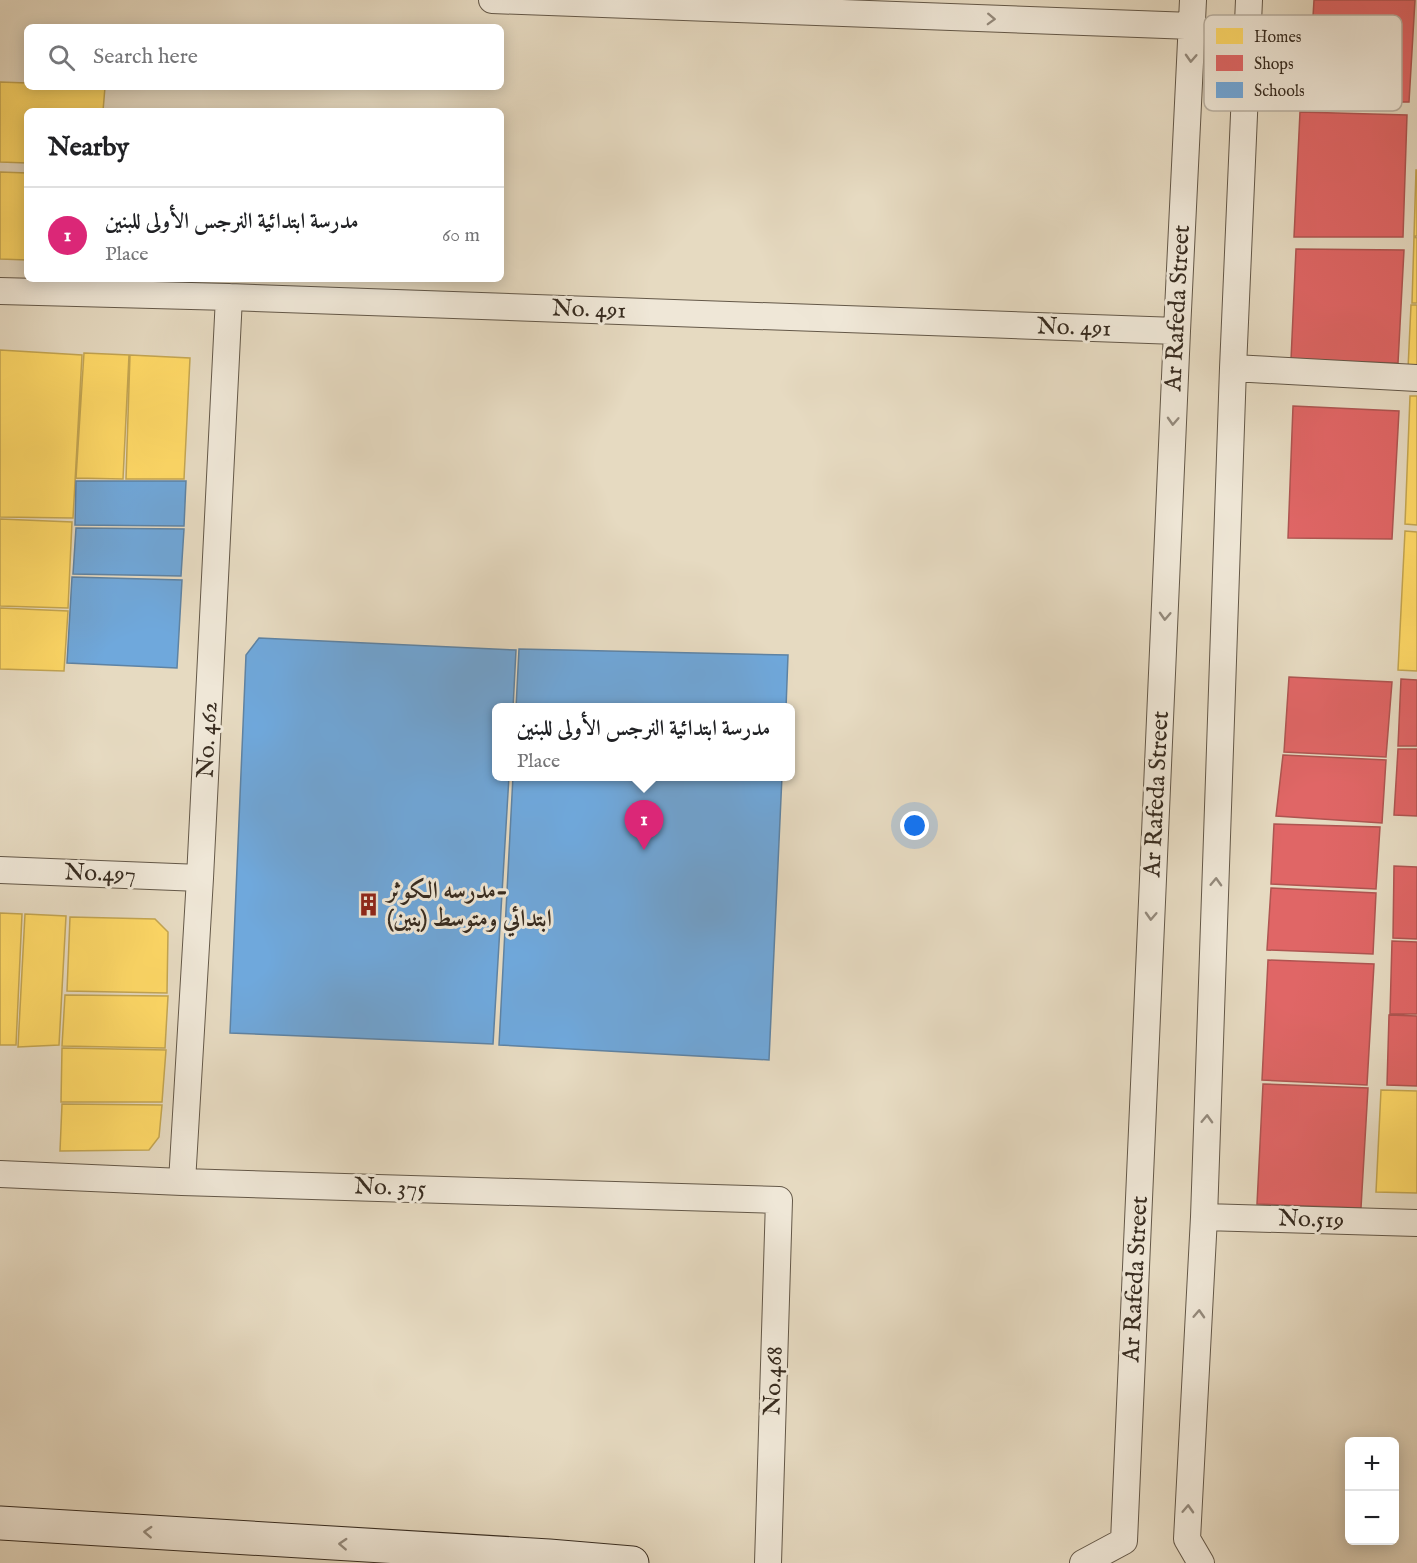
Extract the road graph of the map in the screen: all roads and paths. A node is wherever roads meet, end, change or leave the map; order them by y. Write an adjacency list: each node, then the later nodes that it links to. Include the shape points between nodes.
1 (492, 0): 5 (street, one-way to 5)
2 (1193, 0): 5 (street, Ar Rafeda Street)
3 (1249, 0): 4 (street)
4 (1248, 15)
5 (1192, 26): 9 (street, Ar Rafeda Street, one-way to 9)
6 (1244, 111): 10 (street)
7 (0, 291): 8 (street, No. 491)
8 (229, 297): 9 (street, No. 491); 13 (street, No. 462)
9 (1177, 331): 22 (street, Ar Rafeda Street, one-way to 22, via 1124,1541)
10 (1233, 368): 11 (street); 17 (street, one-way to 10)
11 (1417, 378)
12 (0, 870): 13 (street, No.497)
13 (200, 878): 15 (street, No. 462)
14 (0, 1174): 15 (street, No. 375)
15 (182, 1182): 16 (street, No. 375)
16 (779, 1200): 21 (street, No.468)
17 (1204, 1217): 18 (street, No.519); 23 (street, one-way to 17, via 1186,1539)
18 (1417, 1223)
19 (0, 1523): 20 (main road, one-way to 19)
20 (632, 1563)
21 (768, 1563)
22 (1083, 1563)
23 (1201, 1563)

